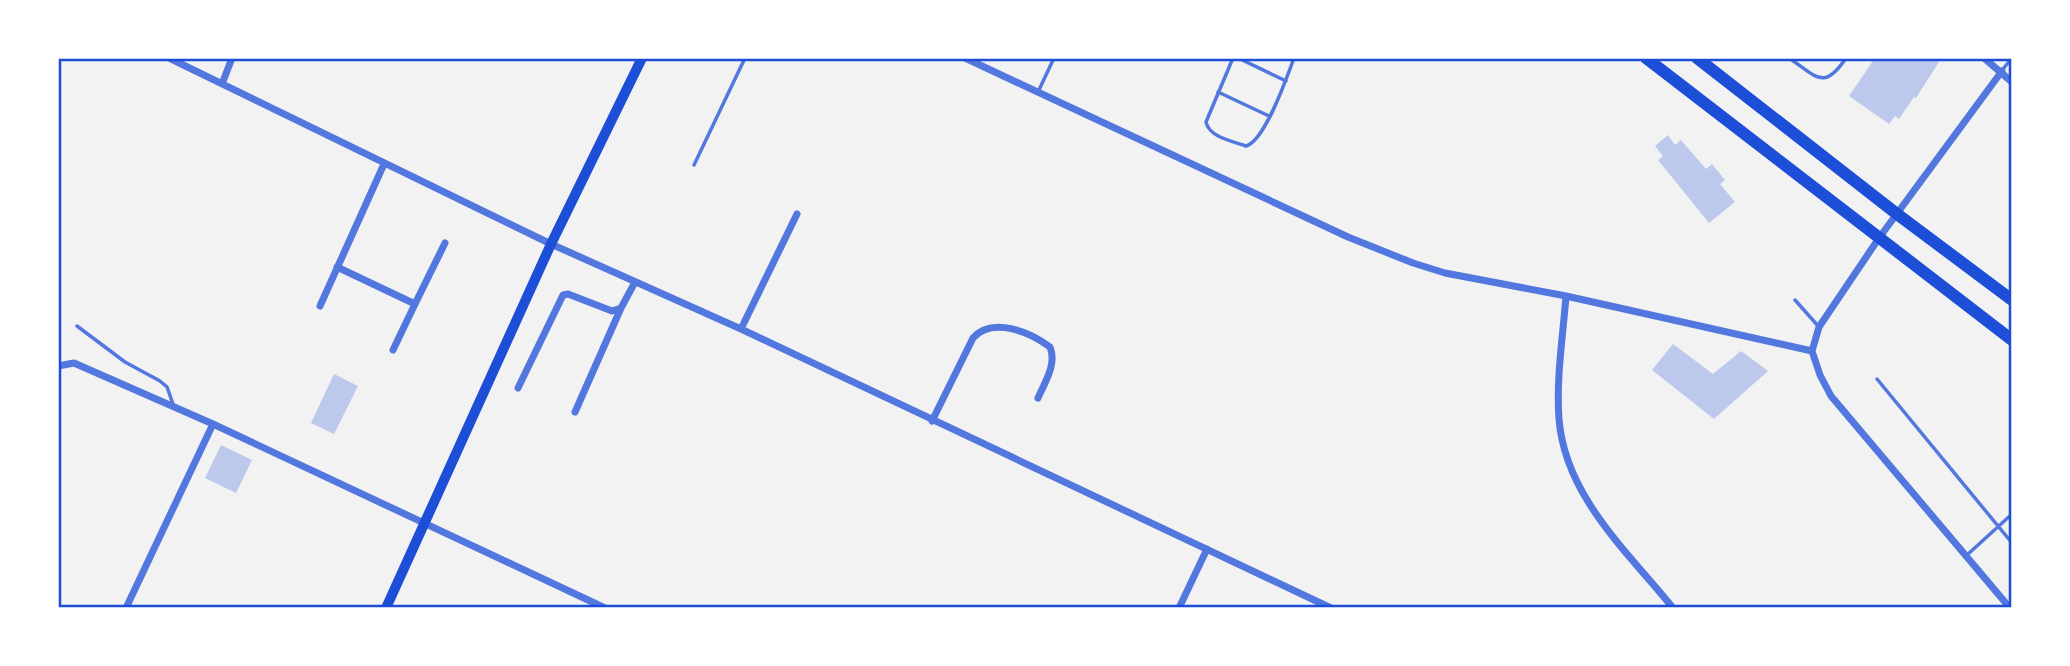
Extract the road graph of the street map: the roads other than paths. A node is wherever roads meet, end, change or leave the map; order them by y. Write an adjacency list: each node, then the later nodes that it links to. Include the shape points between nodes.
1 (169, 58): 19 (street)
2 (232, 58): 19 (street)
3 (642, 58): 29 (main road)
4 (745, 58): 24 (lane)
5 (965, 58): 15 (street)
6 (1054, 58): 20 (lane)
7 (1236, 58): 17 (lane); 21 (lane)
8 (1294, 58): 17 (lane)
9 (1646, 58): 27 (main road)
10 (1697, 58): 26 (main road)
11 (1789, 58): 12 (lane, via 1822,79 1836,74)
12 (1846, 58)
13 (1984, 58): 16 (street)
14 (2012, 58): 16 (lane)
15 (983, 62): 20 (street)
16 (2002, 71): 18 (street); 26 (street)
17 (1286, 81): 22 (lane)
18 (2012, 82)
19 (222, 84): 23 (street)
20 (1038, 92): 32 (street, via 1394,256 1445,273)
21 (1218, 92): 22 (lane); 22 (lane, via 1206,122 1212,133 1250,146)
22 (1269, 116)
23 (384, 164): 29 (street); 30 (street)
24 (694, 165)
25 (797, 214): 40 (street)
26 (1897, 214): 27 (street); 34 (main road)
27 (1879, 238): 39 (street); 41 (main road)
28 (445, 243): 35 (street)
29 (551, 244): 31 (street); 53 (main road)
30 (337, 267): 35 (street); 36 (street)
31 (635, 282): 37 (street); 40 (street)
32 (1566, 296): 43 (street); 63 (street, via 1559,416 1569,465 1592,510)
33 (1795, 300): 39 (lane)
34 (2012, 300)
35 (415, 304): 42 (street)
36 (320, 306)
37 (621, 307): 46 (street, via 612,311 563,295); 49 (street)
38 (77, 326): 48 (lane, via 160,381)
39 (1819, 327): 43 (street)
40 (741, 329): 50 (street)
41 (2012, 340)
42 (393, 350)
43 (1812, 351): 57 (street, via 1831,396)
44 (58, 366): 48 (street, via 74,363)
45 (1877, 379): 54 (lane)
46 (518, 388)
47 (1038, 398): 50 (street, via 1052,366 1053,354 1047,344 1012,328 987,328 973,338)
48 (174, 407): 51 (street)
49 (575, 412)
50 (932, 421): 56 (street)
51 (213, 424): 53 (street); 58 (street)
52 (2012, 514): 54 (lane)
53 (425, 525): 59 (main road); 60 (street)
54 (1998, 527): 55 (lane); 57 (lane)
55 (2012, 543)
56 (1207, 549): 61 (street); 62 (street)
57 (1965, 556): 64 (street)
58 (126, 608)
59 (386, 608)
60 (606, 608)
61 (1179, 608)
62 (1331, 608)
63 (1673, 608)
64 (2010, 608)

